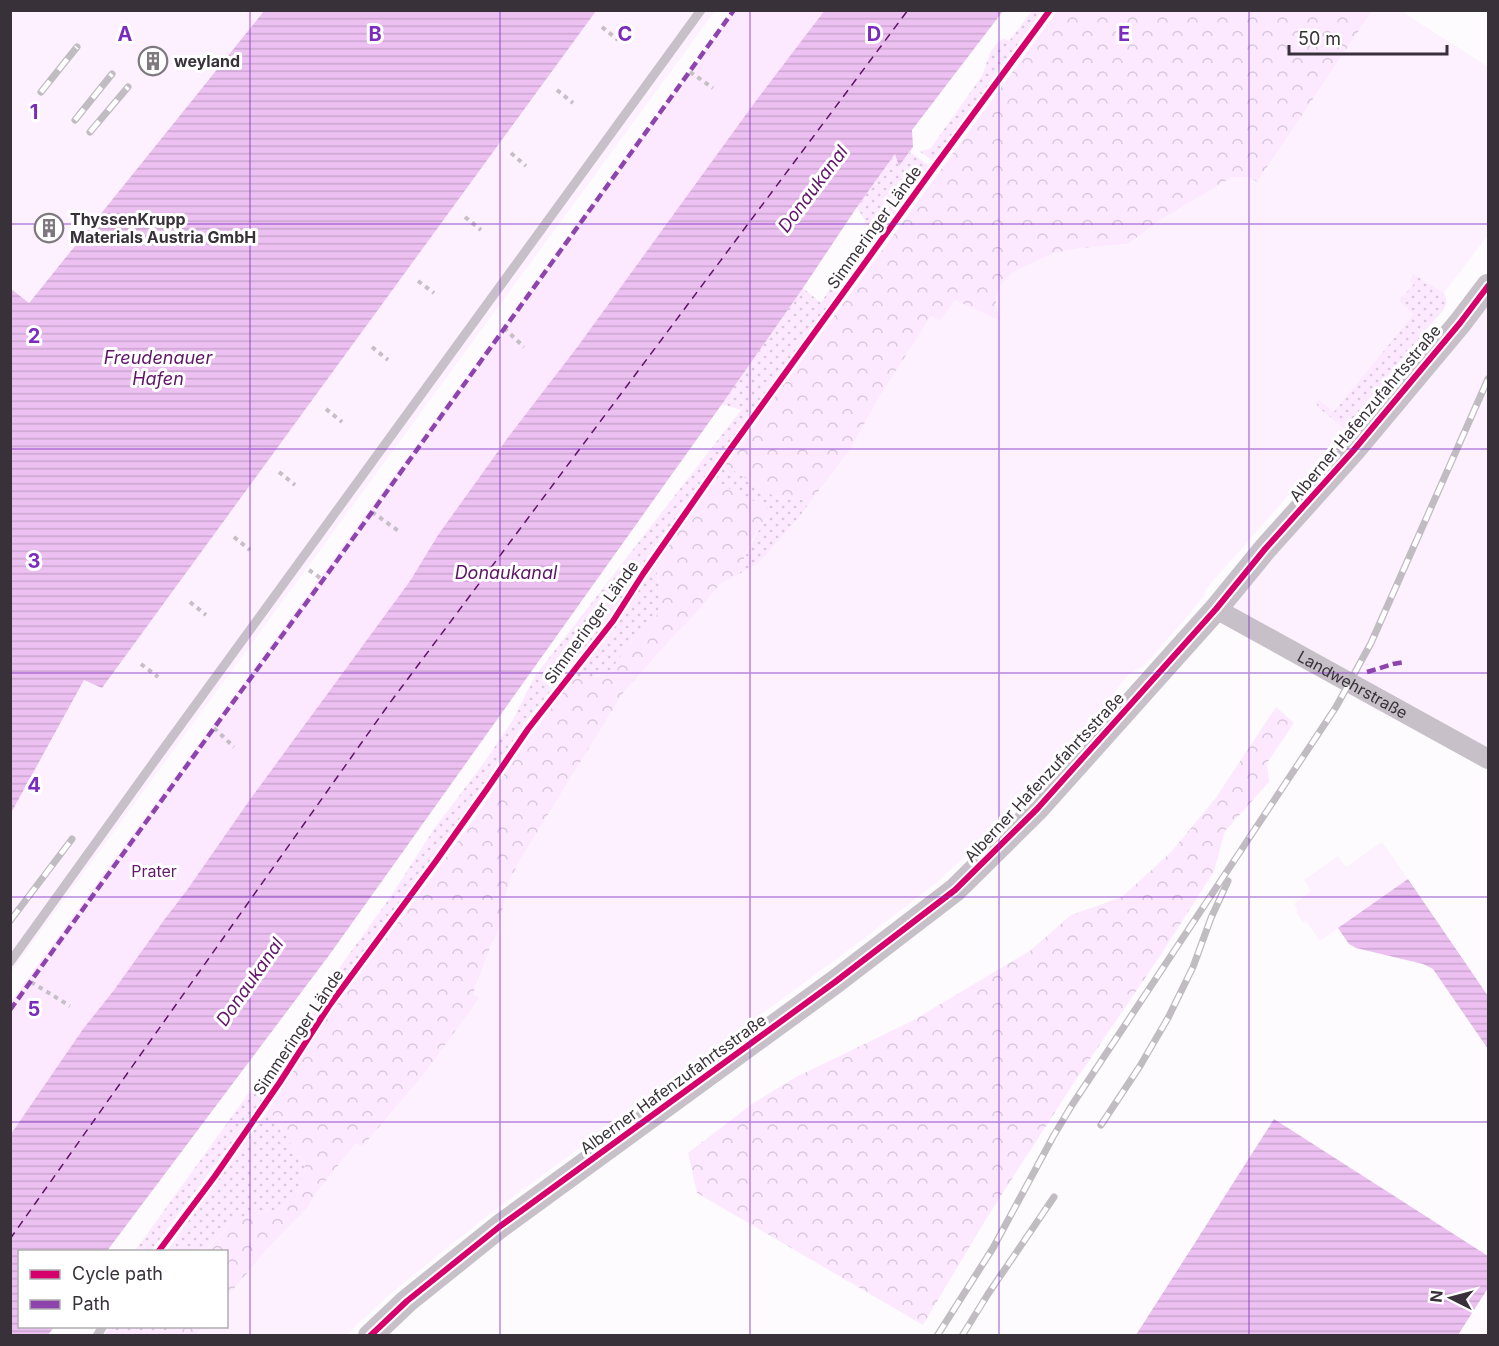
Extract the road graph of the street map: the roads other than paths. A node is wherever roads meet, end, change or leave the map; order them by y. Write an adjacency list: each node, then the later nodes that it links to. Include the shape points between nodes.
1 (700, 10): 6 (lane)
2 (1050, 10): 7 (lane, Simmeringer Lände, via 726,455 613,621 528,729 329,1006 215,1176)
3 (1488, 286): 4 (street, Alberner Hafenzufahrtsstraße, via 1353,451)
4 (1216, 609): 5 (street, Landwehrstraße); 8 (street, Alberner Hafenzufahrtsstraße, via 1037,809 955,890 499,1227)
5 (1488, 759)
6 (10, 962)
7 (159, 1250)
8 (370, 1335)

